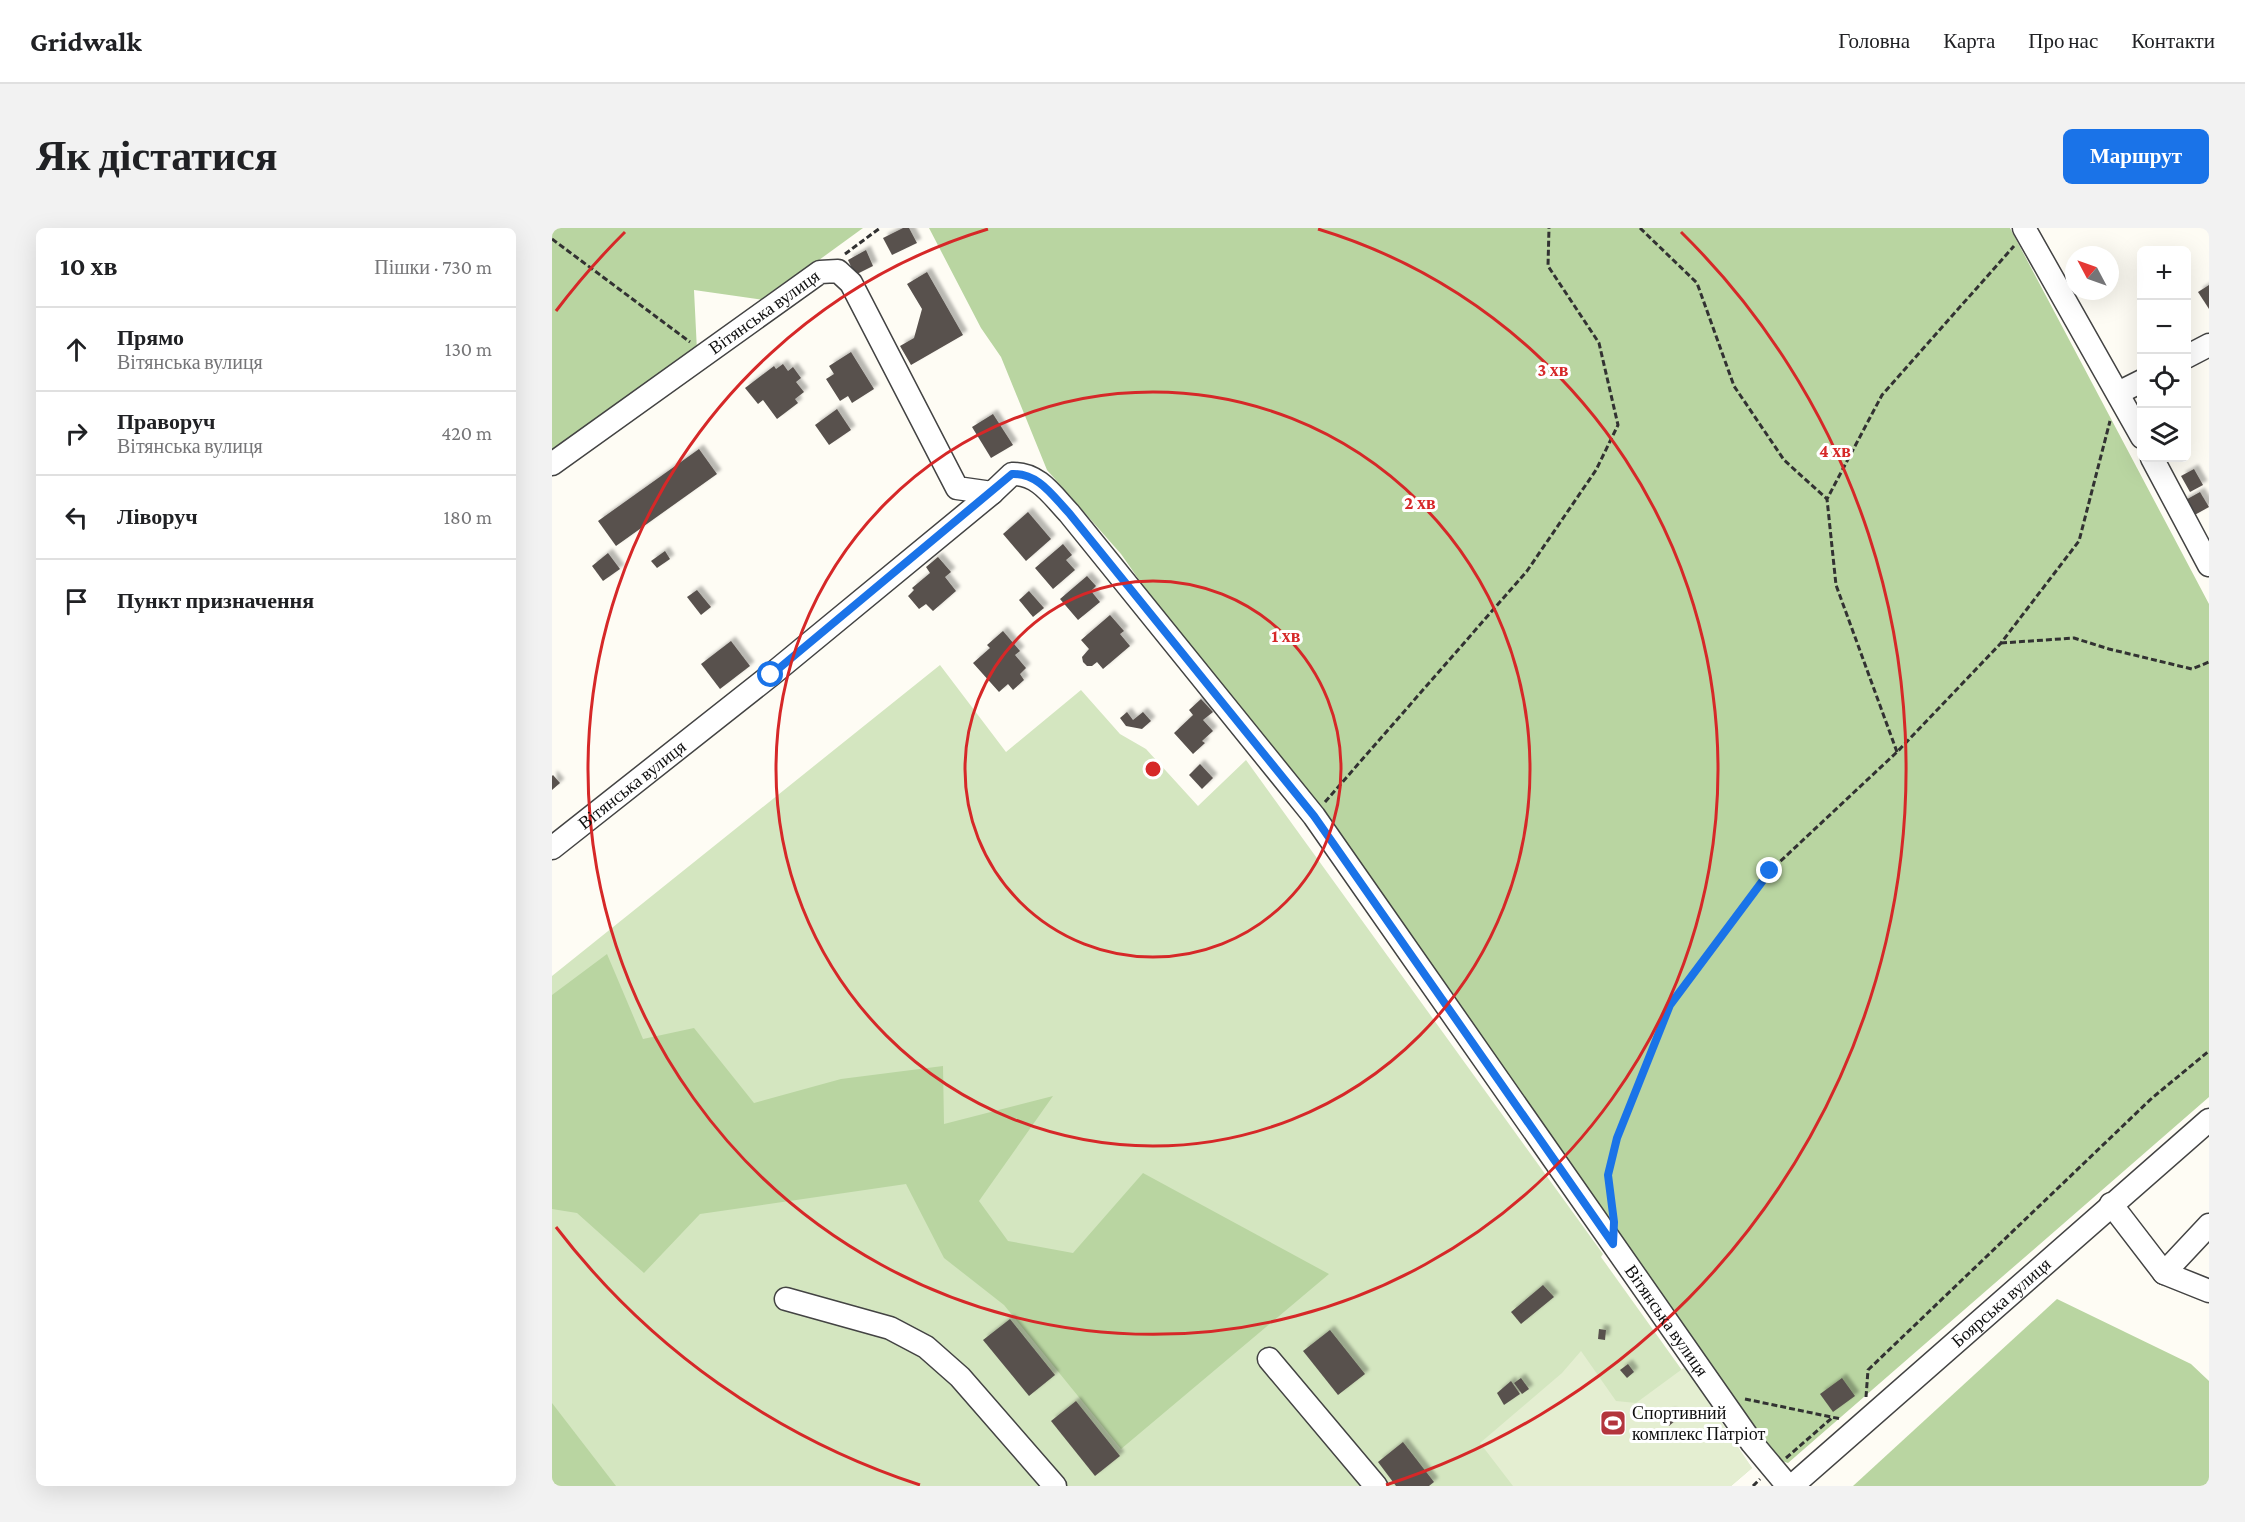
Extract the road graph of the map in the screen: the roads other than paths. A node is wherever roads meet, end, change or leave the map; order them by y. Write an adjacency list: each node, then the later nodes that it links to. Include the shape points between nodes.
1 (2026, 230): 5 (street)
2 (2209, 345): 3 (street)
3 (2191, 355)
4 (2137, 384): 5 (street)
5 (2118, 393): 6 (street)
6 (2137, 428)
7 (2154, 462): 10 (street)
8 (552, 464): 9 (street, Вітянська вулиця, via 820,272 838,271 851,283 957,488)
9 (992, 493): 11 (street, Вітянська вулиця); 21 (street, Вітянська вулиця, via 1012,474 1024,473 1037,479 1069,513 1314,816 1752,1443)
10 (2209, 564)
11 (552, 848)
12 (2209, 1120): 13 (street, Боярська вулиця)
13 (2111, 1204): 15 (street); 21 (street, Боярська вулиця)
14 (2209, 1225): 15 (street)
15 (2164, 1273): 16 (street)
16 (2209, 1291)
17 (786, 1299): 19 (street, via 890,1328 926,1347 960,1377)
18 (1269, 1359): 20 (street)
19 (1055, 1486)
20 (1376, 1486)
21 (1790, 1486)

